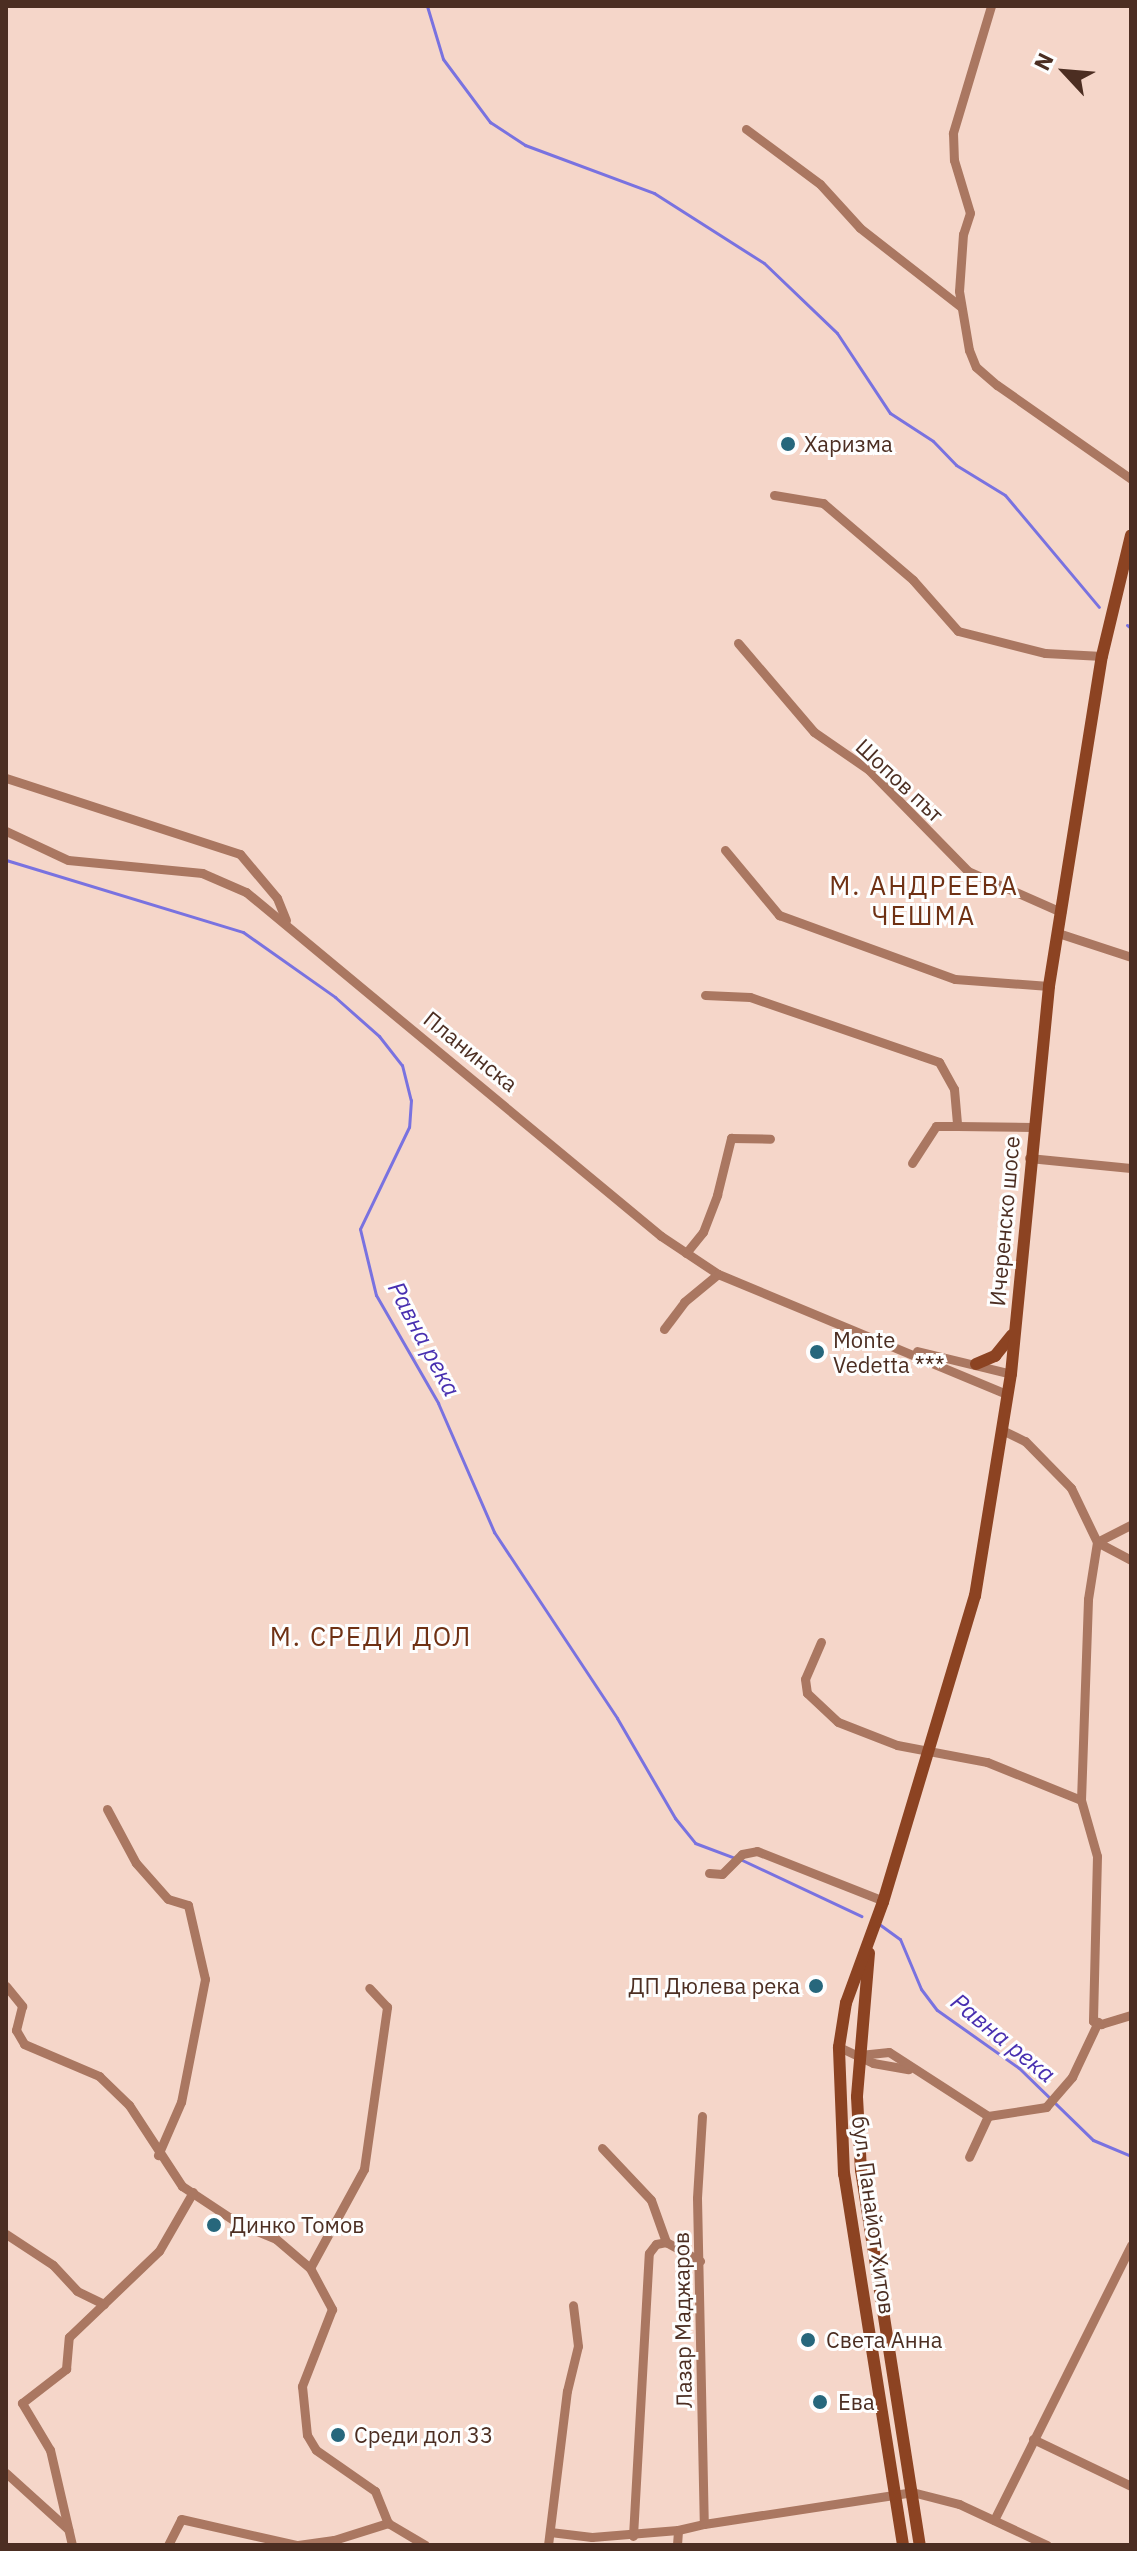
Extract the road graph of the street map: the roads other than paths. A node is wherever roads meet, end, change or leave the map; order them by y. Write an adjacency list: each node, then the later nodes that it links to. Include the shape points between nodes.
1 (991, 6): 3 (street, via 953,133 954,160 970,213 963,234)
2 (746, 129): 3 (street, via 820,184 860,228)
3 (961, 307): 4 (street, via 976,367)
4 (1131, 479)
5 (774, 495): 8 (street, via 823,503 913,580 958,631 1045,653)
6 (1131, 536): 8 (street, Ичеренско шосе)
7 (738, 643): 12 (street, Шопов път, via 814,732 869,770 968,871)
8 (1102, 656): 12 (street, Ичеренско шосе)
9 (6, 778): 13 (street, via 240,854 277,898)
10 (6, 831): 13 (street, Планинска, via 50,854 89,865 216,876)
11 (725, 850): 16 (street, via 779,915 955,979)
12 (1061, 912): 14 (street, Ичеренско шосе)
13 (287, 923): 24 (street, Планинска)
14 (1058, 933): 15 (street); 16 (street, Ичеренско шосе)
15 (1131, 957)
16 (1049, 986): 19 (street, Ичеренско шосе)
17 (705, 995): 18 (street, via 750,997 939,1062 954,1089)
18 (957, 1126): 19 (street); 22 (street, via 936,1126)
19 (1032, 1127): 21 (street, Ичеренско шосе)
20 (770, 1139): 24 (street, via 731,1138 703,1232)
21 (1029, 1158): 23 (street); 26 (street, Ичеренско шосе)
22 (912, 1163)
23 (1131, 1168)
24 (686, 1253): 25 (street, Планинска)
25 (718, 1274): 27 (street, via 684,1302); 28 (street, Планинска)
26 (1015, 1328): 29 (street, via 995,1356); 30 (street, Ичеренско шосе)
27 (664, 1329)
28 (898, 1347): 29 (street); 31 (street)
29 (976, 1364): 30 (street)
30 (1011, 1374): 31 (street, Ичеренско шосе)
31 (1008, 1395): 32 (street, Ичеренско шосе)
32 (1002, 1430): 34 (street, via 1025,1441 1071,1488); 37 (street, Ичеренско шосе, via 975,1596)
33 (1131, 1525): 34 (street)
34 (1097, 1542): 35 (street); 38 (street, via 1088,1599)
35 (1131, 1560)
36 (821, 1642): 37 (street, via 805,1679 807,1693 820,1708 855,1731)
37 (930, 1751): 38 (street, via 987,1762); 41 (street, Ичеренско шосе)
38 (1081, 1800): 46 (street, via 1097,1856 1091,2010)
39 (107, 1809): 52 (street, via 136,1863 168,1899 188,1905 205,1979 181,2102)
40 (709, 1873): 41 (street, via 722,1874 742,1854 757,1851)
41 (883, 1902): 42 (street, бул. Панайот Хитов)
42 (870, 1940): 47 (street, бул. Панайот Хитов, via 846,2003); 48 (street, бул. Панайот Хитов)
43 (6, 1986): 52 (street, via 22,2006 17,2038 99,2076 129,2105)
44 (369, 1988): 59 (street, via 387,2007 364,2169)
45 (1131, 2015): 46 (street)
46 (1098, 2022): 50 (street, via 1047,2106)
47 (839, 2047): 48 (street); 66 (street, бул. Панайот Хитов, via 844,2174)
48 (860, 2055): 50 (street, via 908,2069); 65 (street, бул. Панайот Хитов, via 861,2170)
49 (702, 2116): 58 (street, Лазар Маджаров, via 697,2148)
50 (988, 2116): 53 (street)
51 (602, 2148): 56 (street, via 651,2200)
52 (158, 2155): 54 (street)
53 (969, 2157)
54 (193, 2192): 59 (street, via 238,2223 276,2239); 60 (street, via 159,2251)
55 (6, 2234): 60 (street, via 53,2265 77,2291)
56 (666, 2242): 58 (street); 73 (street, via 649,2253)
57 (1131, 2245): 62 (street)
58 (700, 2261): 69 (street, Лазар Маджаров)
59 (310, 2268): 68 (street, via 332,2309 302,2386 307,2435 316,2450 375,2491)
60 (104, 2304): 70 (street, via 69,2337 66,2369 22,2403 50,2450 69,2515)
61 (573, 2305): 72 (street, via 578,2346 567,2391)
62 (1033, 2439): 64 (street); 67 (street)
63 (6, 2473): 70 (street)
64 (1131, 2486)
65 (912, 2492): 66 (street); 67 (street); 81 (street, бул. Панайот Хитов)
66 (896, 2494): 69 (street); 80 (street, бул. Панайот Хитов)
67 (994, 2520): 82 (street)
68 (388, 2523): 76 (street); 77 (street)
69 (704, 2524): 71 (street)
70 (68, 2529): 74 (street)
71 (678, 2530): 73 (street); 79 (street)
72 (550, 2532): 73 (street); 78 (street)
73 (633, 2536)
74 (72, 2545)
75 (168, 2545): 76 (street, via 181,2519)
76 (297, 2545)
77 (425, 2545)
78 (548, 2545)
79 (677, 2545)
80 (903, 2545)
81 (920, 2545)
82 (1047, 2545)

